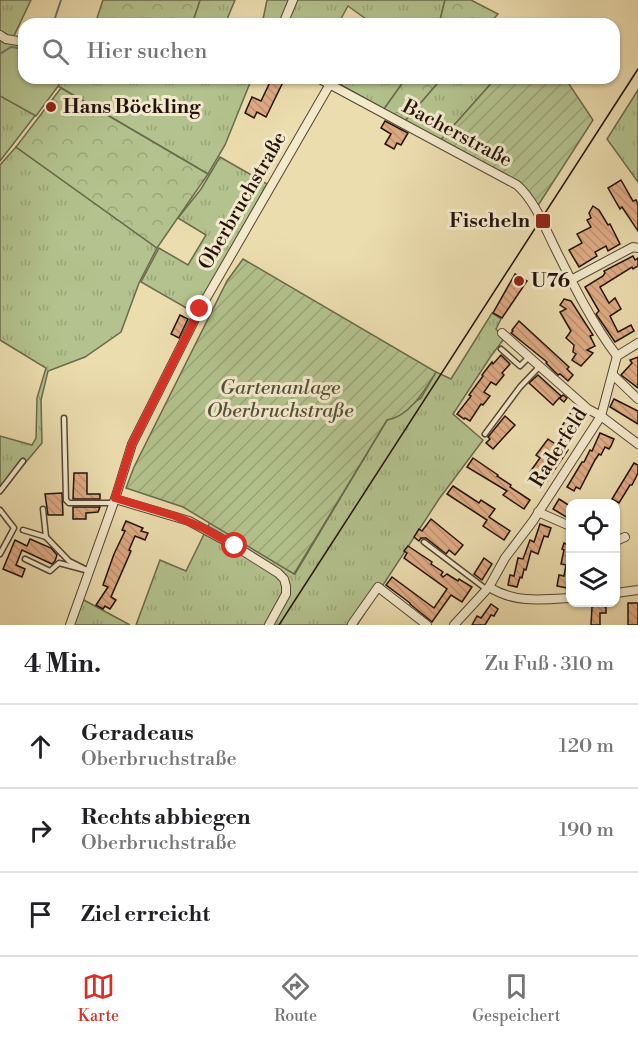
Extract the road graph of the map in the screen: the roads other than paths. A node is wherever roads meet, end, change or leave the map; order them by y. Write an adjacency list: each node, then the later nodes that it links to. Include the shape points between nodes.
1 (293, 0): 2 (street)
2 (286, 18)
3 (0, 35): 4 (street)
4 (18, 41)
5 (330, 84): 7 (street, Bacherstraße, via 511,180 527,195); 22 (street, Oberbruchstraße, via 200,309 132,444)
6 (638, 248): 7 (street, via 633,247)
7 (571, 280): 11 (street, Bacherstraße)
8 (502, 333): 12 (street)
9 (638, 343): 11 (street)
10 (501, 349): 12 (lane, via 520,366)
11 (617, 356): 14 (street, Raderfeld)
12 (529, 357): 13 (street)
13 (539, 366): 16 (street); 18 (lane)
14 (613, 375): 15 (street); 16 (street, Raderfeld)
15 (638, 399)
16 (601, 416): 19 (street); 25 (street, Raderfeld)
17 (64, 418): 22 (lane, via 66,500)
18 (485, 434)
19 (638, 444)
20 (23, 461): 21 (lane)
21 (0, 491)
22 (114, 501): 34 (street, Oberbruchstraße); 41 (street, via 189,521 278,573 284,579 286,594)
23 (43, 509): 28 (lane)
24 (0, 510): 32 (lane, via 14,528)
25 (538, 512): 26 (street, Raderfeld); 35 (street, Raderfeld)
26 (566, 524)
27 (23, 530): 28 (lane)
28 (46, 537): 34 (lane, via 69,561)
29 (625, 537): 30 (street)
30 (620, 539)
31 (424, 542): 35 (lane)
32 (0, 554)
33 (25, 559): 34 (lane, via 50,571 59,563)
34 (89, 571): 40 (street, Oberbruchstraße)
35 (488, 588): 38 (street, via 520,599); 43 (street, Raderfeld)
36 (638, 590): 37 (street)
37 (620, 592)
38 (566, 598)
39 (352, 624): 42 (street, via 378,587)
40 (70, 625)
41 (269, 625)
42 (427, 625)
43 (454, 625)

